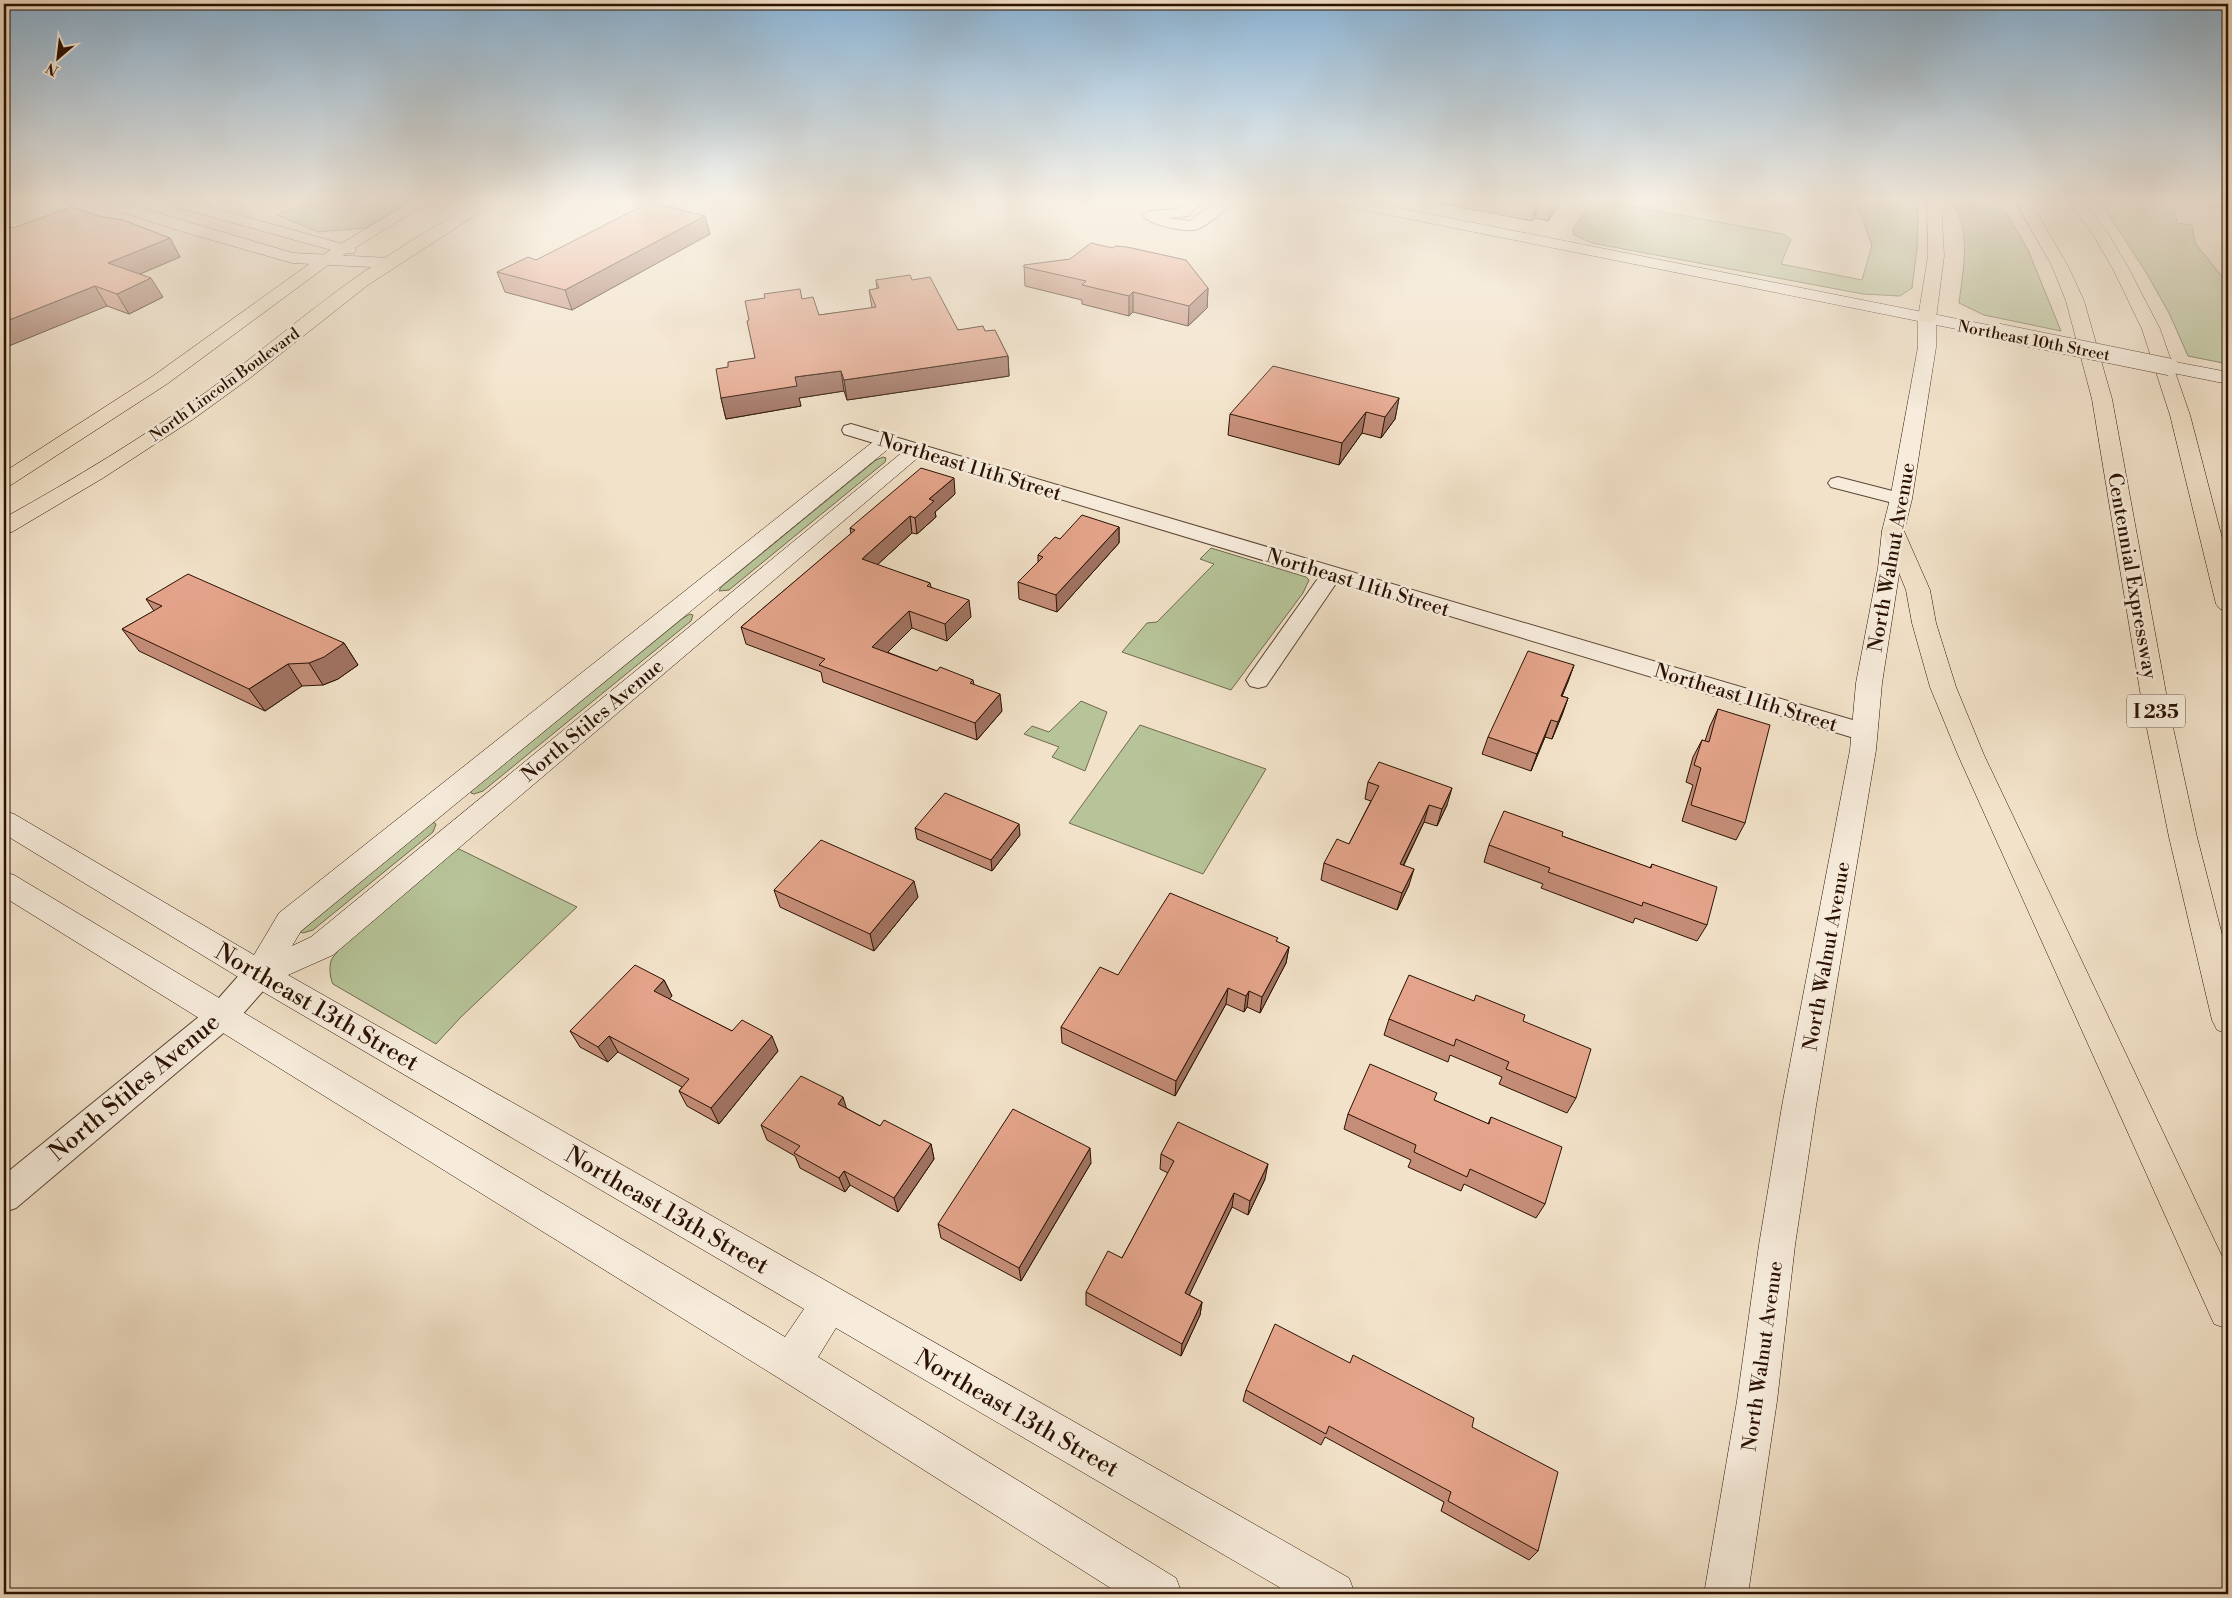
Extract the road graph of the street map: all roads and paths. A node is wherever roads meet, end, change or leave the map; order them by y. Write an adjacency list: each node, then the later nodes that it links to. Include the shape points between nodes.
1 (304, 276): 12 (main road, via 160,380)
2 (371, 276): 15 (main road, North Lincoln Boulevard, via 242,375 164,430)
3 (1714, 276): 7 (main road, Northeast 10th Street)
4 (1933, 276): 7 (main road)
5 (2064, 276): 29 (main road, Centennial Expressway / I 235, via 2076,301 2102,399 2156,709 2183,837)
6 (2125, 276): 19 (main road, via 2151,329 2180,415)
7 (1927, 318): 8 (main road, Northeast 10th Street, bridge); 14 (main road, North Walnut Avenue, via 1927,347)
8 (2228, 378)
9 (851, 430): 10 (street, Northeast 11th Street)
10 (886, 441): 11 (street, Northeast 11th Street); 18 (main road, North Stiles Avenue)
11 (916, 450): 17 (street, Northeast 11th Street); 20 (main road, North Stiles Avenue)
12 (4, 481)
13 (1838, 484): 14 (street)
14 (1901, 499): 16 (main road, North Walnut Avenue)
15 (4, 527)
16 (1894, 531): 22 (main road, North Walnut Avenue); 32 (main road, via 1918,590 1943,687 1964,739)
17 (1332, 574): 21 (street); 22 (street, Northeast 11th Street)
18 (689, 601): 20 (main road); 23 (main road, North Stiles Avenue)
19 (2228, 604)
20 (720, 613): 24 (main road, North Stiles Avenue)
21 (1258, 680)
22 (1864, 732): 36 (main road, North Walnut Avenue, via 1799,1106)
23 (440, 799): 24 (main road); 27 (main road, North Stiles Avenue, via 290,922)
24 (476, 816): 27 (main road, North Stiles Avenue, via 322,946)
25 (4, 821): 27 (main road, Northeast 13th Street)
26 (4, 884): 28 (main road)
27 (259, 974): 28 (street, North Stiles Avenue); 31 (main road, Northeast 13th Street)
28 (222, 1016): 30 (street, North Stiles Avenue); 33 (main road)
29 (2228, 1020)
30 (4, 1196)
31 (829, 1304): 33 (main road); 35 (main road, Northeast 13th Street)
32 (2228, 1310)
33 (790, 1363): 34 (main road)
34 (1160, 1594)
35 (1333, 1594)
36 (1726, 1594)

